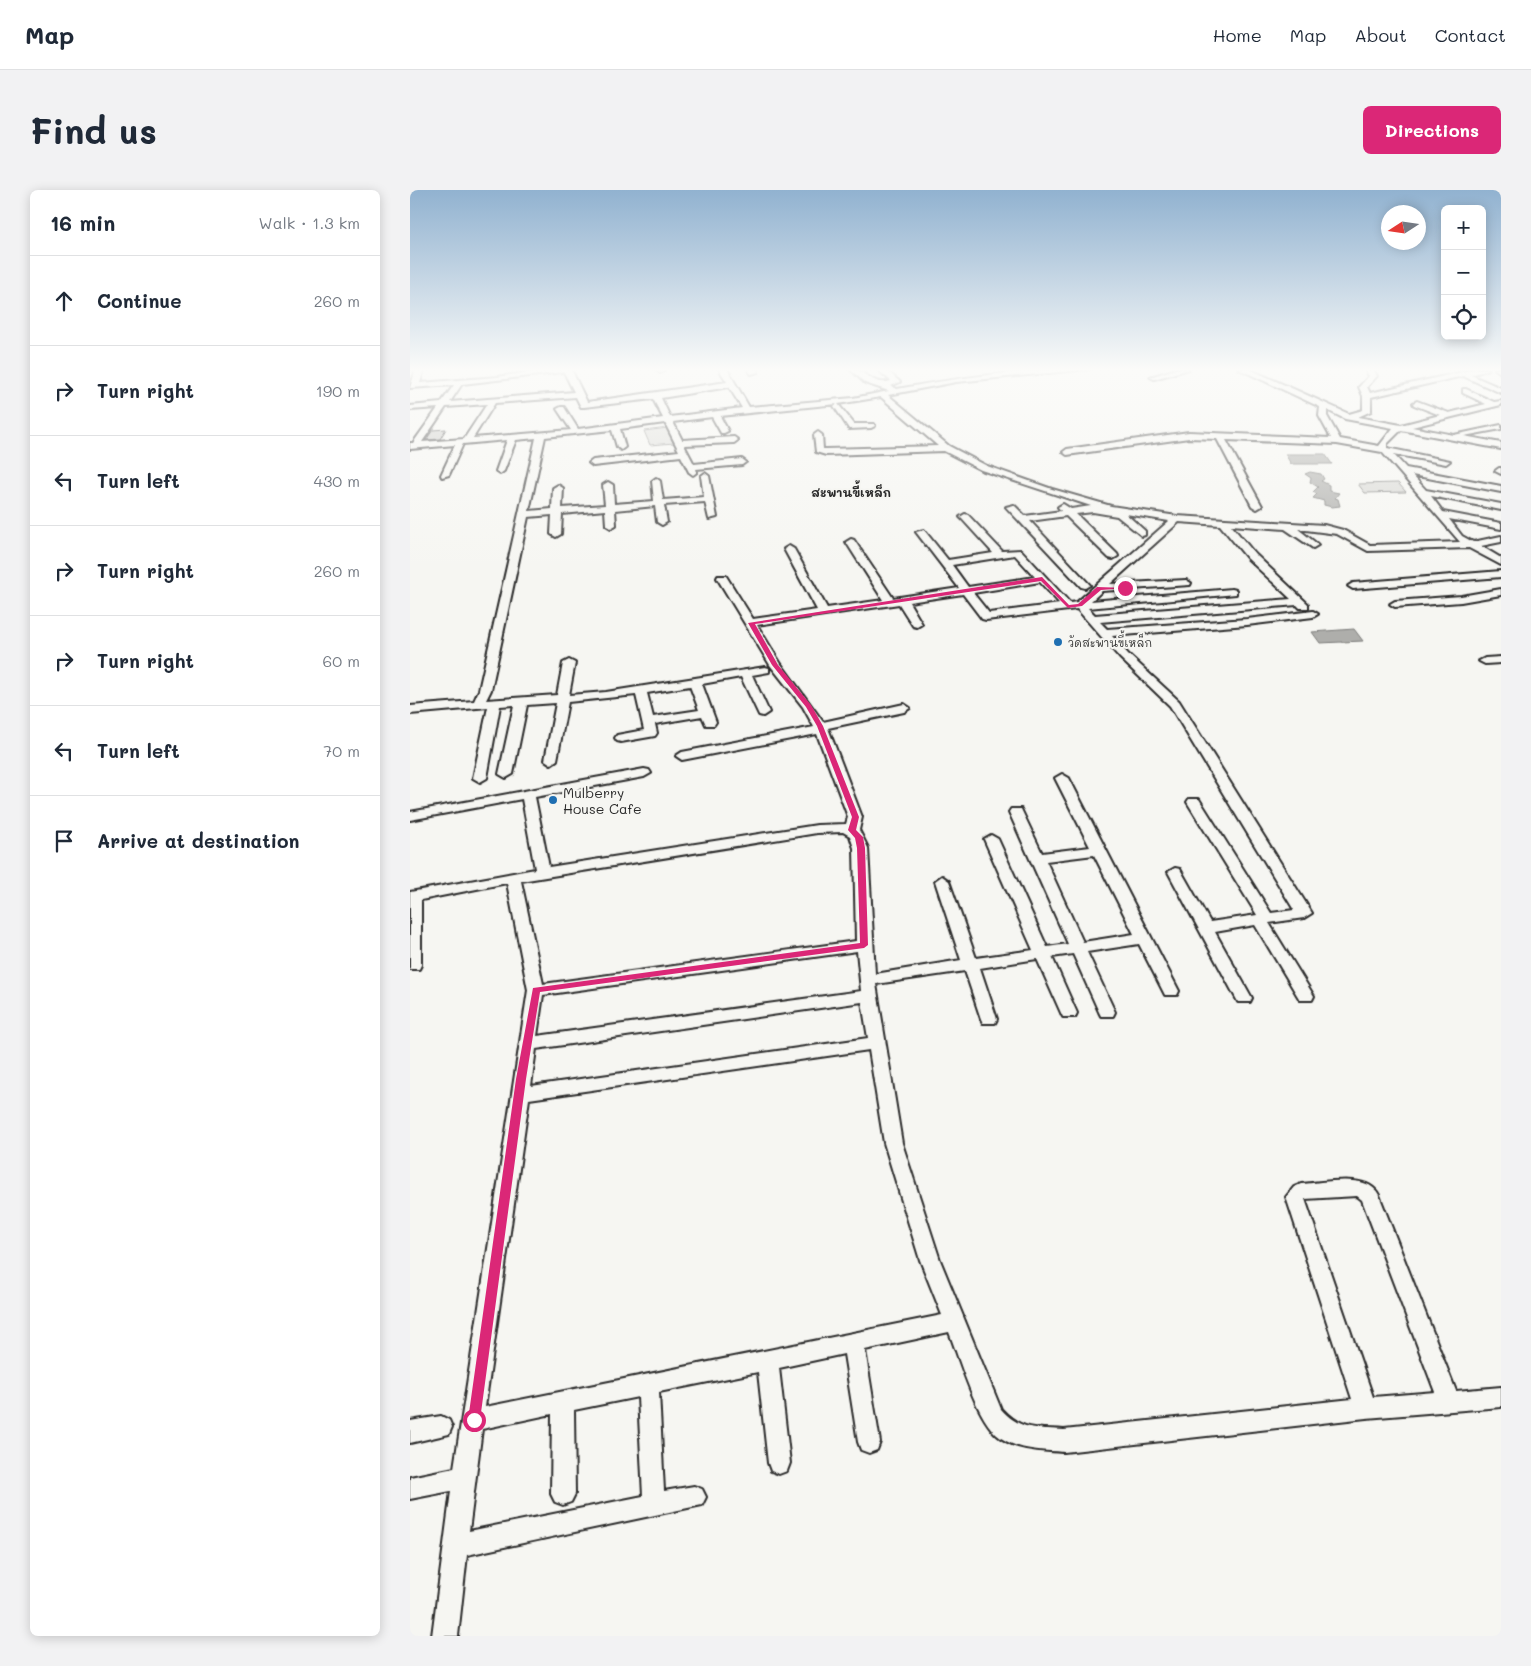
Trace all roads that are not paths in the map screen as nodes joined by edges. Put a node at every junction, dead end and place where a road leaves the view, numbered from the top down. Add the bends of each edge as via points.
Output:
1 (467, 436) edge
2 (534, 436) edge
3 (541, 436) edge
4 (617, 436) edge
5 (676, 436) edge
6 (818, 436) edge
7 (933, 436) edge
8 (1178, 436) edge
9 (1212, 436) edge
10 (1334, 436) edge
11 (1390, 436) edge
12 (1451, 436) edge
13 (1220, 437) junction
14 (512, 438) junction
15 (734, 440) dead end
16 (1336, 441) junction
17 (463, 442) junction
18 (679, 443) junction
19 (412, 446) edge
20 (1501, 446) edge
21 (621, 447) dead end
22 (946, 448) junction
23 (1382, 448) junction
24 (1067, 452) dead end
25 (732, 456) dead end
26 (1446, 461) dead end
27 (593, 462) dead end
28 (742, 462) dead end
29 (689, 463) junction
30 (1402, 470) junction
31 (500, 472) dead end
32 (445, 475) dead end
33 (705, 476) dead end
34 (656, 481) dead end
35 (608, 485) dead end
36 (558, 488) dead end
37 (1501, 489) edge
38 (1049, 491) junction
39 (1423, 492) junction
40 (709, 499) junction
41 (659, 503) junction
42 (1257, 506) dead end
43 (1011, 507) dead end
44 (1501, 507) edge
45 (610, 508) junction
46 (557, 512) junction
47 (1068, 513) junction
48 (525, 514) junction
49 (1440, 514) junction
50 (712, 517) dead end
51 (965, 517) dead end
52 (1023, 519) junction
53 (1178, 519) junction
54 (662, 522) dead end
55 (1224, 523) junction
56 (610, 525) dead end
57 (1288, 526) junction
58 (1501, 526) edge
59 (921, 532) dead end
60 (1142, 533) dead end
61 (556, 534) dead end
62 (1501, 540) edge
63 (851, 542) dead end
64 (1313, 545) dead end
65 (1473, 545) junction
66 (789, 549) dead end
67 (1000, 555) junction
68 (1113, 556) dead end
69 (1501, 562) edge
70 (947, 564) junction
71 (1501, 574) edge
72 (722, 578) dead end
73 (1042, 579) junction
74 (1186, 583) dead end
75 (1084, 585) dead end
76 (1353, 586) dead end
77 (1099, 588) junction
78 (967, 590) junction
79 (1232, 592) dead end
80 (1501, 592) edge
81 (902, 600) junction
82 (890, 602) junction
83 (1300, 602) junction
84 (1395, 604) dead end
85 (1074, 606) junction
86 (824, 612) junction
87 (1092, 619) junction
88 (751, 623) junction
89 (918, 624) dead end
90 (1103, 633) junction
91 (1501, 660) edge
92 (1485, 661) dead end
93 (569, 663) dead end
94 (765, 670) dead end
95 (745, 673) junction
96 (695, 682) junction
97 (641, 691) junction
98 (562, 699) junction
99 (521, 702) junction
100 (495, 703) junction
101 (478, 704) junction
102 (904, 708) dead end
103 (410, 710) edge
104 (763, 712) dead end
105 (648, 722) junction
106 (821, 728) junction
107 (621, 738) dead end
108 (682, 756) dead end
109 (551, 760) dead end
110 (644, 773) dead end
111 (506, 774) dead end
112 (480, 778) dead end
113 (1062, 778) dead end
114 (528, 794) junction
115 (1194, 802) dead end
116 (1016, 812) dead end
117 (410, 816) edge
118 (852, 830) junction
119 (991, 839) dead end
120 (1099, 850) junction
121 (1037, 858) junction
122 (543, 872) junction
123 (1176, 872) dead end
124 (513, 879) junction
125 (942, 881) dead end
126 (412, 896) edge
127 (1263, 919) junction
128 (1206, 928) junction
129 (1143, 938) junction
130 (864, 945) junction
131 (1078, 948) junction
132 (1042, 953) junction
133 (970, 964) junction
134 (413, 965) dead end
135 (868, 987) junction
136 (536, 990) junction
137 (1171, 992) dead end
138 (1306, 996) dead end
139 (1244, 998) dead end
140 (1107, 1012) dead end
141 (1069, 1013) dead end
142 (989, 1019) dead end
143 (877, 1043) junction
144 (527, 1044) junction
145 (519, 1094) junction
146 (955, 1322) junction
147 (853, 1343) junction
148 (767, 1360) junction
149 (648, 1385) junction
150 (1501, 1397) edge
151 (1449, 1401) junction
152 (563, 1402) junction
153 (1366, 1408) junction
154 (474, 1420) junction
155 (441, 1427) dead end
156 (410, 1432) edge
157 (869, 1442) dead end
158 (779, 1463) dead end
159 (464, 1477) junction
160 (410, 1488) edge
161 (653, 1491) dead end
162 (563, 1494) dead end
163 (694, 1497) dead end
164 (457, 1545) junction
165 (446, 1636) edge

1 - 17 street
2 - 14 street
3 - 48 street
4 - 21 street
5 - 18 street
6 - 22 street via 819,450 826,452
7 - 22 street
8 - 24 street
9 - 13 street
10 - 16 street
11 - 23 street
12 - 20 street
13 - 16 street
13 - 42 street
14 - 17 street
14 - 31 street
15 - 18 street
16 - 23 street
17 - 19 street
17 - 32 street
18 - 29 street
22 - 38 street via 984,468
23 - 26 street
23 - 30 street
25 - 29 street
27 - 29 street
28 - 29 street
30 - 37 street
30 - 39 street
33 - 40 street
34 - 41 street
35 - 45 street
36 - 46 street
38 - 47 street
38 - 53 street via 1110,509
39 - 44 street
39 - 49 street
40 - 41 street
40 - 50 street
41 - 45 street
41 - 54 street
43 - 52 street
45 - 46 street
45 - 56 street
46 - 48 street
46 - 61 street
47 - 52 street
47 - 60 street via 1093,509 1120,514
47 - 68 street
48 - 101 street
49 - 58 street
49 - 65 street via 1460,538
51 - 67 street
52 - 75 street
53 - 55 street
53 - 77 street
55 - 57 street
55 - 83 street via 1235,540
57 - 64 street
57 - 65 street via 1332,529 1368,548
59 - 70 street
62 - 65 street
63 - 82 street
65 - 69 street
66 - 86 street
67 - 70 street
67 - 73 street via 1017,552
70 - 78 street
71 - 76 street
72 - 88 street
73 - 78 street
73 - 85 street
74 - 77 street
77 - 85 street
78 - 81 street
78 - 85 street via 986,617
79 - 85 street
80 - 84 street
81 - 82 street
81 - 89 street
82 - 86 street
83 - 87 street
83 - 90 street via 1312,615
85 - 87 street
86 - 88 street
87 - 90 street
88 - 106 street
90 - 127 street via 1175,704 1304,914
91 - 92 street
93 - 98 street
94 - 95 street
95 - 96 street
95 - 104 street
96 - 97 street
96 - 105 street via 708,716
97 - 98 street
97 - 105 street
98 - 99 street
98 - 109 street
99 - 100 street
99 - 111 street
100 - 101 street
100 - 112 street
101 - 103 street
102 - 106 street
105 - 107 street via 652,733
106 - 108 street
106 - 118 street via 855,817
110 - 114 street
113 - 120 street
114 - 117 street
114 - 122 street
115 - 127 street
116 - 121 street
118 - 122 street via 817,828
118 - 130 street via 859,837 861,848
119 - 132 street
120 - 121 street
120 - 129 street
121 - 131 street
122 - 124 street
123 - 128 street
124 - 126 street
124 - 136 street
125 - 133 street
126 - 134 street
127 - 128 street
127 - 138 street
128 - 139 street
129 - 131 street
129 - 137 street
130 - 135 street
130 - 136 street
131 - 132 street
131 - 140 street
132 - 133 street
132 - 141 street
133 - 135 street
133 - 142 street
135 - 143 street
135 - 144 street
136 - 144 street
143 - 145 street
143 - 146 street via 893,1143 930,1260
144 - 145 street
145 - 154 street
146 - 147 street
146 - 153 street via 993,1416 1005,1430 1021,1437 1064,1441
147 - 148 street
147 - 157 street
148 - 149 street
148 - 158 street
149 - 152 street
149 - 161 street
150 - 151 street
151 - 153 street
151 - 153 street via 1370,1196 1360,1188 1301,1192 1295,1197
152 - 154 street
152 - 162 street
154 - 159 street
155 - 156 street
159 - 160 street
159 - 164 street
163 - 164 street
164 - 165 street

